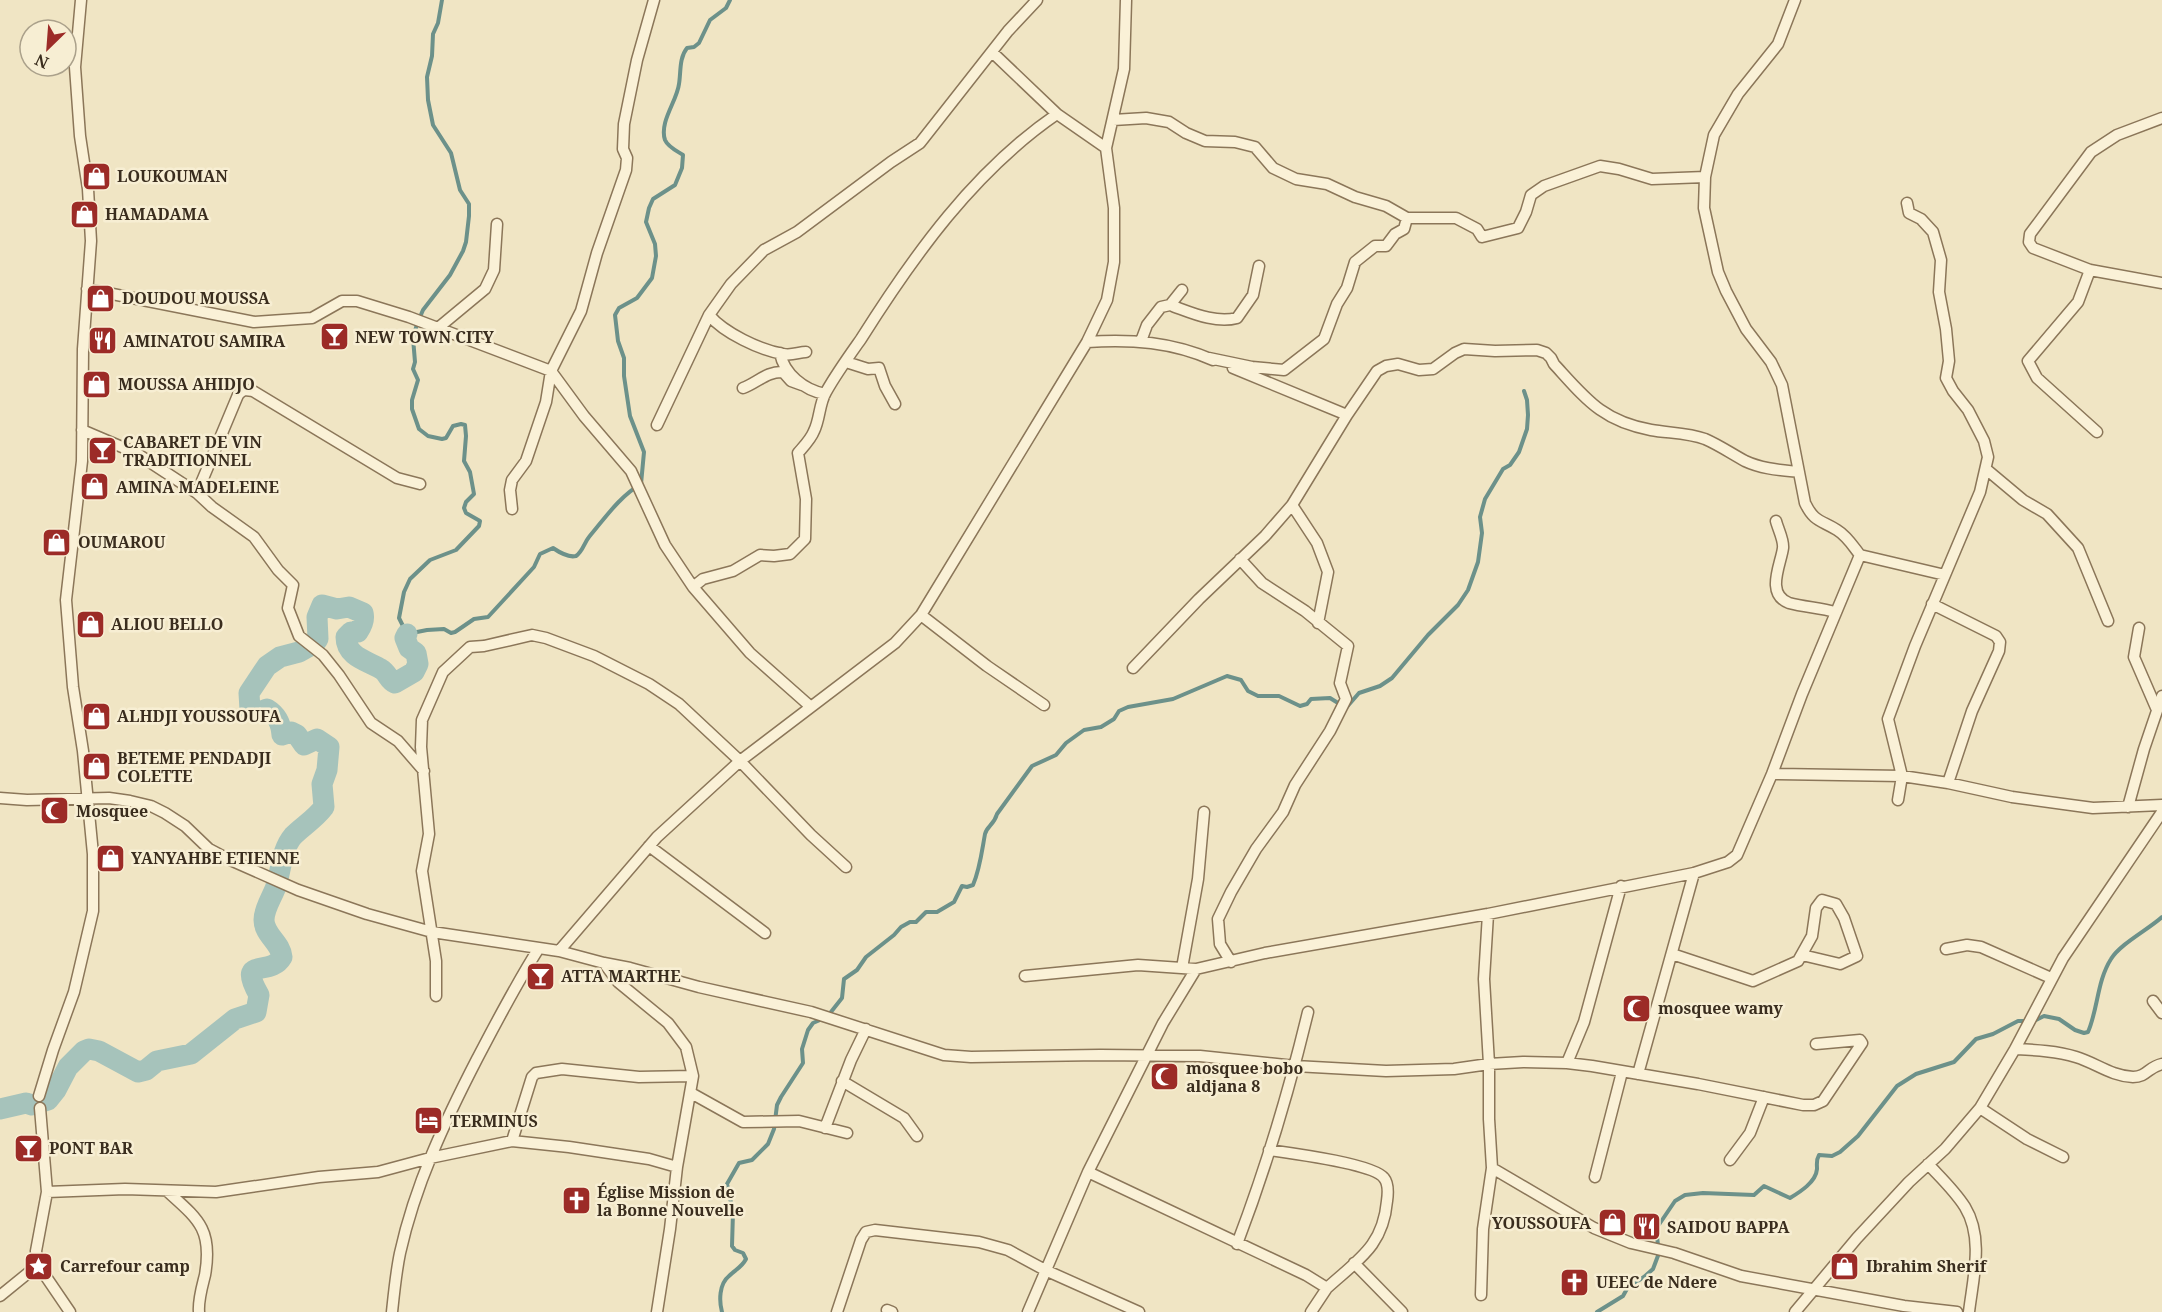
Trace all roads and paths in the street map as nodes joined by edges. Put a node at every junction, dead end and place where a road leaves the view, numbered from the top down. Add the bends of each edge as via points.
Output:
1 (81, 0) edge
2 (654, 0) edge
3 (1037, 0) edge
4 (1126, 0) edge
5 (1795, 0) edge
6 (992, 52) junction
7 (1057, 114) junction
8 (2162, 118) edge
9 (1113, 120) junction
10 (1106, 148) junction
11 (1705, 177) junction
12 (1907, 203) dead end
13 (1407, 218) junction
14 (497, 224) dead end
15 (1259, 266) dead end
16 (2090, 270) junction
17 (2162, 283) edge
18 (87, 289) junction
19 (1182, 290) dead end
20 (1170, 305) junction
21 (709, 315) junction
22 (435, 327) junction
23 (1141, 341) junction
24 (1087, 342) junction
25 (806, 352) dead end
26 (780, 353) junction
27 (1209, 358) junction
28 (846, 362) junction
29 (551, 371) junction
30 (802, 385) junction
31 (743, 388) dead end
32 (825, 394) junction
33 (895, 404) dead end
34 (1347, 415) junction
35 (657, 425) dead end
36 (82, 430) junction
37 (2097, 432) dead end
38 (1986, 469) junction
39 (1799, 472) junction
40 (420, 484) dead end
41 (197, 493) junction
42 (1292, 505) junction
43 (512, 508) dead end
44 (1776, 521) dead end
45 (1860, 555) junction
46 (1240, 559) junction
47 (1946, 575) junction
48 (693, 587) junction
49 (1932, 604) junction
50 (1835, 612) junction
51 (921, 615) junction
52 (2108, 621) dead end
53 (1318, 623) junction
54 (2139, 628) dead end
55 (1133, 668) dead end
56 (2162, 696) edge
57 (1044, 705) dead end
58 (811, 707) junction
59 (2157, 710) junction
60 (740, 761) junction
61 (424, 772) junction
62 (1772, 774) junction
63 (1902, 776) junction
64 (1948, 783) junction
65 (0, 798) edge
66 (87, 800) junction
67 (1898, 800) dead end
68 (2162, 806) edge
69 (2128, 807) junction
70 (1204, 812) dead end
71 (2162, 812) edge
72 (649, 846) junction
73 (846, 867) dead end
74 (1694, 873) junction
75 (1621, 886) junction
76 (1488, 915) junction
77 (432, 932) junction
78 (765, 933) dead end
79 (539, 948) junction
80 (1946, 949) dead end
81 (558, 951) junction
82 (1672, 954) junction
83 (1802, 955) junction
84 (1231, 962) junction
85 (604, 963) junction
86 (1182, 968) junction
87 (1196, 969) junction
88 (1025, 976) dead end
89 (2051, 978) junction
90 (436, 996) dead end
91 (2153, 1001) dead end
92 (1308, 1012) dead end
93 (2162, 1012) edge
94 (866, 1029) junction
95 (1816, 1044) dead end
96 (2015, 1049) junction
97 (1147, 1055) junction
98 (1490, 1064) junction
99 (1567, 1064) junction
100 (2162, 1064) edge
101 (1295, 1066) junction
102 (1622, 1072) junction
103 (1638, 1074) junction
104 (693, 1076) junction
105 (842, 1081) junction
106 (691, 1093) junction
107 (39, 1096) dead end
108 (1764, 1097) junction
109 (40, 1108) dead end
110 (1980, 1108) junction
111 (825, 1128) junction
112 (847, 1133) dead end
113 (917, 1136) dead end
114 (512, 1141) junction
115 (1269, 1150) junction
116 (2063, 1157) dead end
117 (430, 1158) junction
118 (1730, 1160) dead end
119 (1928, 1164) junction
120 (677, 1167) junction
121 (1492, 1168) junction
122 (1088, 1172) junction
123 (1595, 1177) dead end
124 (167, 1191) junction
125 (47, 1192) junction
126 (1237, 1244) junction
127 (1354, 1263) junction
128 (38, 1265) junction
129 (1045, 1270) junction
130 (1327, 1288) junction
131 (1812, 1290) junction
132 (1481, 1295) dead end
133 (0, 1296) edge
134 (70, 1312) edge
135 (199, 1312) edge
136 (392, 1312) edge
137 (657, 1312) edge
138 (837, 1312) edge
139 (1028, 1312) edge
140 (1139, 1312) edge
141 (1311, 1312) edge
142 (1402, 1312) edge
143 (1795, 1312) edge
144 (1957, 1312) edge
145 (1969, 1312) edge

1 - 18 street via 75,67 91,241
2 - 29 street via 624,124 626,170 581,311
3 - 6 street
4 - 9 street via 1124,69
5 - 11 street via 1778,44 1738,94 1714,135
6 - 7 street
6 - 21 street via 920,143 796,232 764,250 731,284
7 - 10 street
7 - 28 street via 1006,155 944,220
8 - 16 street via 2117,135 2091,152 2030,234 2033,248
9 - 10 street
9 - 13 street via 1146,118 1169,122 1205,141 1255,147 1273,168 1296,179 1327,184
10 - 24 street via 1114,208 1114,262 1107,300
11 - 13 street via 1652,178 1600,166 1544,186 1531,195 1518,228 1482,237 1477,229 1456,218
11 - 39 street via 1704,208 1718,272 1746,329 1771,362 1782,385
12 - 38 street via 1909,213 1934,232 1941,260 1939,292 1946,329 1946,378 1984,441
13 - 27 street via 1404,229 1386,246 1375,246 1355,262 1324,339 1284,370
14 - 22 street via 494,270 485,289
15 - 20 street via 1253,295 1237,318 1227,321
16 - 17 street
16 - 37 street via 2078,302 2028,361 2037,378
18 - 22 street via 254,322 312,318 342,301 357,301
18 - 36 street
19 - 20 street
20 - 23 street via 1161,307
21 - 26 street via 716,324 750,343
21 - 35 street
22 - 29 street
23 - 24 street
23 - 27 street via 1185,348
24 - 51 street
25 - 26 street
26 - 30 street via 789,373
27 - 34 street
28 - 32 street
28 - 33 street via 867,369 879,368
29 - 43 street via 546,402 526,460 512,480
29 - 48 street via 631,471 665,545
30 - 31 street via 777,372
30 - 32 street
32 - 48 street via 814,432 798,453 806,499 805,539 790,554 760,555
34 - 39 street via 1377,371 1386,366 1433,369 1464,349 1537,350 1551,358 1591,404 1626,424 1703,438 1747,462
34 - 42 street
36 - 41 street via 136,453
36 - 66 street via 66,600
38 - 47 street
38 - 52 street via 2047,514 2078,548
39 - 45 street via 1811,515 1839,531
40 - 41 street via 398,478 246,390 238,395
41 - 61 street via 254,537 293,585 288,608 299,636 323,655 371,723 398,741
42 - 46 street
42 - 53 street via 1317,543 1328,572
44 - 50 street via 1784,546 1777,570 1779,593 1786,602
45 - 47 street
45 - 50 street
46 - 53 street via 1262,583
46 - 55 street
47 - 49 street
48 - 58 street via 750,653
49 - 63 street via 1888,718
49 - 64 street via 1996,636 2000,642
50 - 62 street
51 - 57 street
51 - 58 street via 896,643
53 - 84 street via 1348,646 1340,683 1346,699 1218,920 1220,944
54 - 59 street via 2134,657
56 - 59 street
58 - 60 street
59 - 69 street
60 - 61 street via 679,704 649,684 594,656 532,635 470,647 444,672 422,720
60 - 72 street
60 - 73 street
61 - 77 street via 429,834 422,872
62 - 63 street
62 - 74 street via 1737,855
63 - 64 street
63 - 67 street
64 - 69 street via 2093,808
65 - 66 street
66 - 77 street via 109,798 151,806 185,826 210,849 298,890
66 - 107 street via 93,854 93,911 74,992
68 - 69 street
70 - 86 street via 1198,879
71 - 89 street
72 - 78 street
72 - 81 street
74 - 75 street
74 - 82 street
75 - 76 street
75 - 99 street via 1584,1022
76 - 84 street
76 - 98 street via 1484,979
77 - 79 street
77 - 90 street
79 - 81 street
79 - 117 street via 450,1111
80 - 89 street via 1981,947
81 - 85 street
82 - 83 street via 1753,981 1798,962
82 - 103 street
83 - 83 street via 1840,964 1857,956 1836,904 1822,900 1818,904 1812,936
84 - 87 street
85 - 94 street via 811,1012
85 - 104 street via 618,982 668,1023 686,1047
86 - 87 street
86 - 88 street via 1138,965
87 - 97 street
89 - 96 street
91 - 93 street
92 - 101 street
94 - 97 street via 944,1055
94 - 105 street
95 - 108 street via 1860,1040 1862,1043 1823,1101 1803,1105
96 - 100 street via 2078,1057 2111,1073 2135,1077
96 - 110 street
97 - 101 street
97 - 122 street
98 - 99 street
98 - 101 street via 1386,1071
98 - 121 street
99 - 102 street
101 - 115 street
102 - 103 street
102 - 123 street
103 - 108 street
104 - 106 street
104 - 114 street via 639,1077 562,1069 536,1073
105 - 111 street
105 - 113 street via 904,1118
106 - 111 street via 743,1122 799,1121
106 - 120 street
108 - 118 street via 1750,1133
109 - 125 street
110 - 116 street via 2026,1139
110 - 119 street
111 - 112 street
114 - 117 street
114 - 120 street via 649,1159
115 - 126 street
115 - 127 street via 1375,1171 1385,1179 1386,1220 1376,1242
117 - 124 street via 378,1172 261,1187 216,1192
117 - 136 street via 399,1255
119 - 131 street
119 - 145 street via 1953,1191 1972,1222 1976,1260
120 - 137 street
121 - 131 street via 1594,1228 1631,1243 1741,1276
121 - 132 street via 1483,1229
122 - 126 street
122 - 129 street
124 - 125 street
124 - 135 street via 193,1214 206,1236 207,1260
125 - 128 street via 36,1251
126 - 130 street
127 - 130 street
127 - 142 street
128 - 133 street
128 - 134 street
129 - 138 street via 1008,1250 979,1242 875,1230 866,1232 861,1240
129 - 139 street
129 - 140 street
130 - 141 street
131 - 143 street
131 - 144 street

